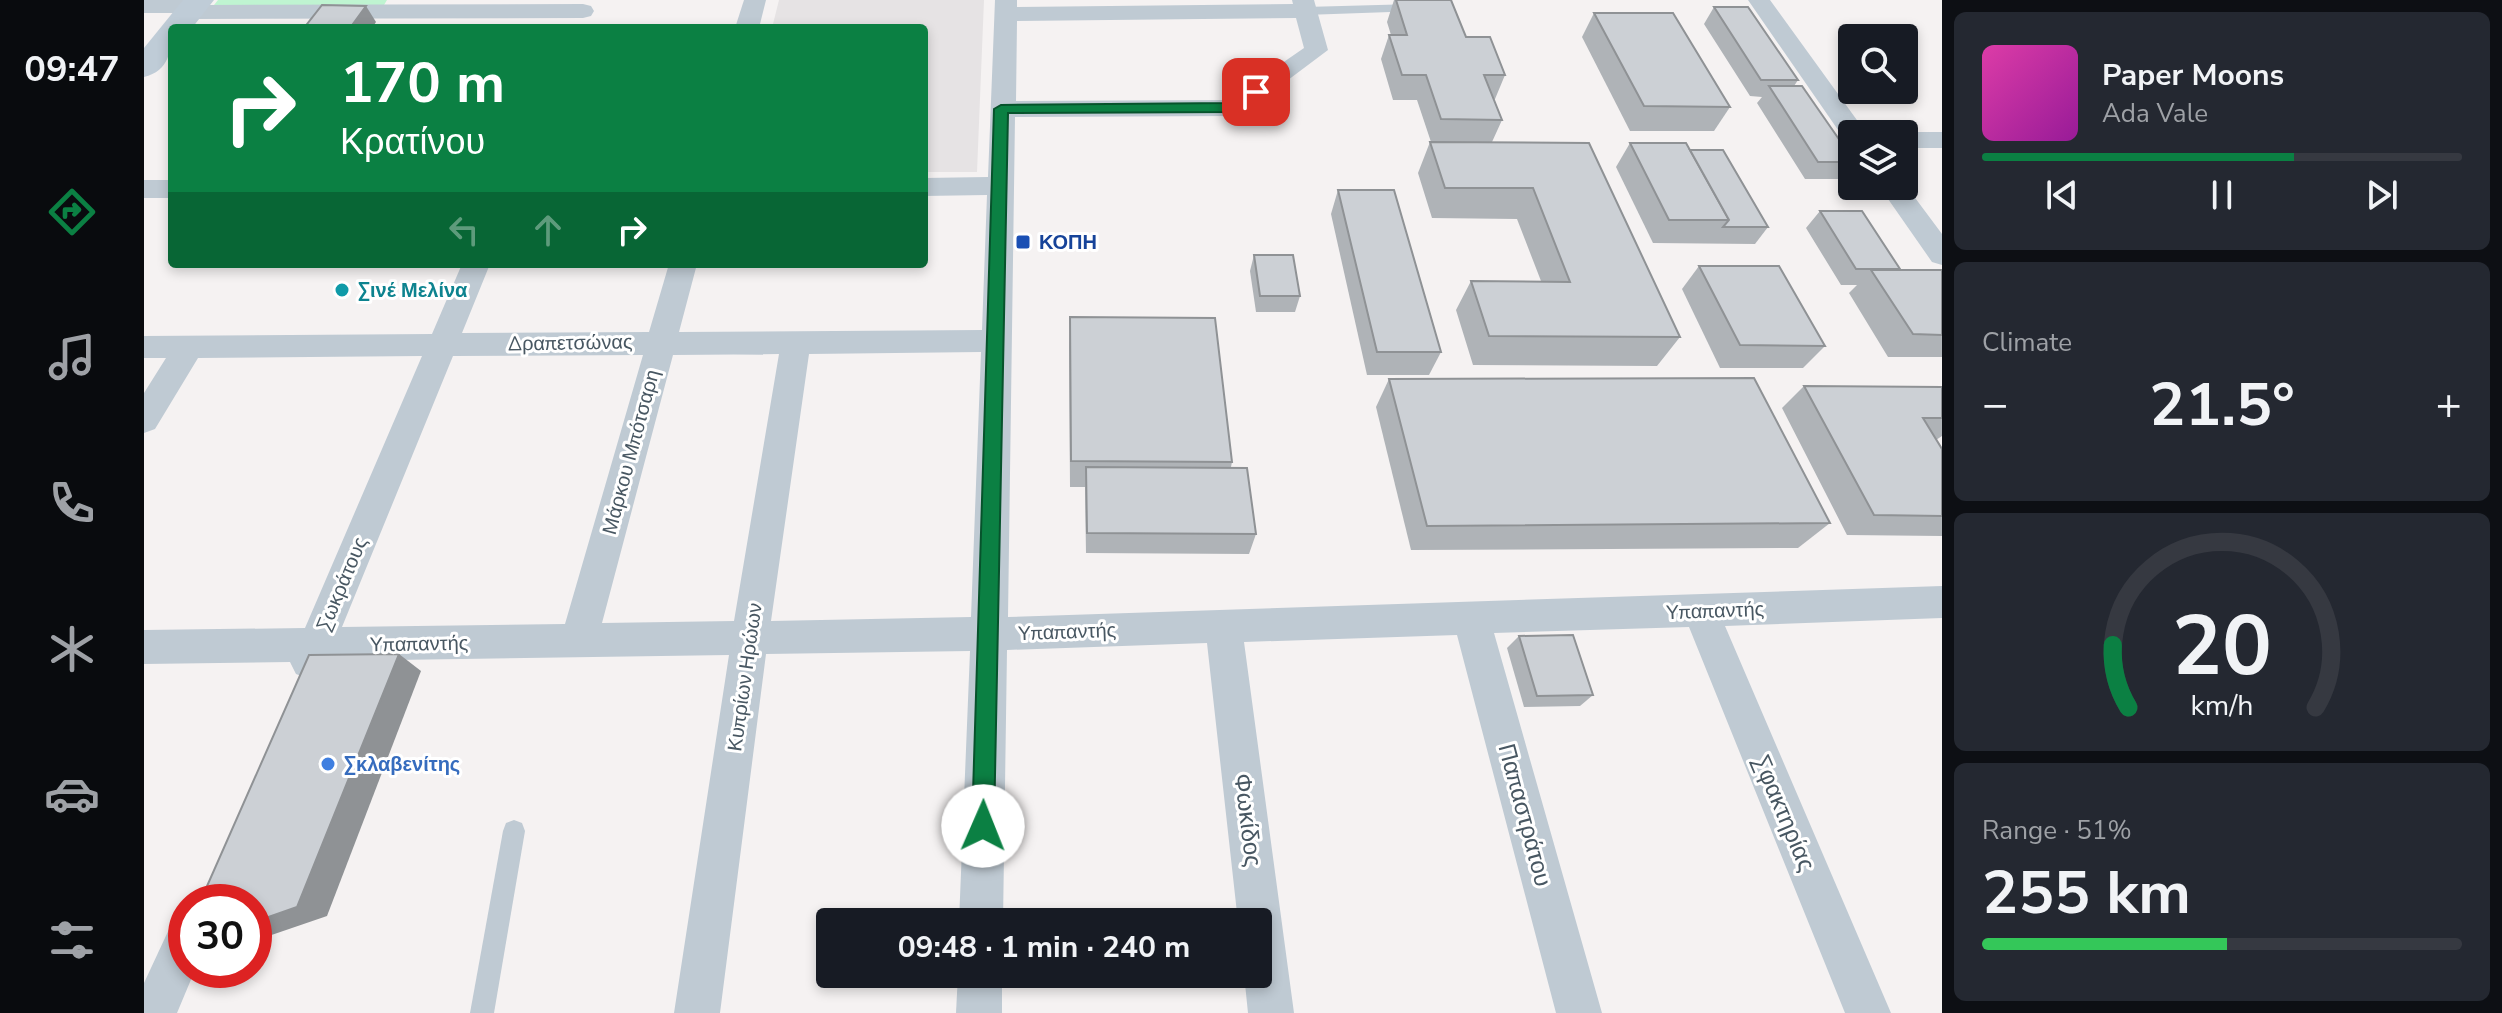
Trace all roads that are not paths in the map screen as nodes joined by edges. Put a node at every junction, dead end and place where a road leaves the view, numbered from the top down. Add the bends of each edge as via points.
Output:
1 (755, 0) edge
2 (1759, 0) edge
3 (1304, 5) edge
4 (144, 6) edge
5 (1005, 7) edge
6 (1422, 8) edge
7 (583, 13) edge
8 (395, 14) edge
9 (186, 16) edge
10 (748, 24) edge
11 (168, 38) edge
12 (144, 68) edge
13 (1001, 109) junction
14 (1844, 120) edge
15 (1918, 140) edge
16 (1942, 140) edge
17 (999, 186) junction
18 (928, 187) edge
19 (144, 189) edge
20 (168, 189) edge
21 (1902, 200) edge
22 (1942, 255) edge
23 (474, 268) edge
24 (682, 268) edge
25 (996, 341) junction
26 (661, 342) junction
27 (796, 342) junction
28 (442, 345) junction
29 (144, 347) edge
30 (189, 347) junction
31 (144, 420) edge
32 (1942, 602) edge
33 (1701, 612) junction
34 (1471, 618) junction
35 (1224, 627) junction
36 (988, 634) junction
37 (750, 637) junction
38 (579, 641) junction
39 (316, 645) junction
40 (144, 647) edge
41 (297, 688) edge
42 (514, 831) dead end
43 (981, 908) edge
44 (168, 981) edge
45 (980, 988) edge
46 (154, 1013) edge
47 (482, 1013) edge
48 (697, 1013) edge
49 (979, 1013) edge
50 (1271, 1013) edge
51 (1579, 1013) edge
52 (1868, 1013) edge

1 - 10 street
2 - 14 street
3 - 5 street
3 - 6 lane
3 - 13 street via 1316,50 1235,108
4 - 9 street
5 - 13 street
7 - 8 street
8 - 9 street
11 - 12 street
13 - 17 street
15 - 16 street
17 - 18 street
17 - 25 street
19 - 20 street
21 - 22 street
23 - 28 street, Σωκράτους
24 - 26 street, Μάρκου Μπότσαρη
25 - 27 street, Δραπετσώνας
25 - 36 street
26 - 27 street, Δραπετσώνας
26 - 28 street, Δραπετσώνας
26 - 38 street, Μάρκου Μπότσαρη
27 - 37 street, Κυπρίων Ηρώων
28 - 30 street, Δραπετσώνας
28 - 39 street, Σωκράτους
29 - 30 street, Δραπετσώνας
30 - 31 street
32 - 33 street, Υπαπαντής
33 - 34 street, Υπαπαντής
33 - 52 street, Σφακτηρίας
34 - 35 street, Υπαπαντής
34 - 51 street, Παπαστράτου
35 - 36 street, Υπαπαντής
35 - 50 street, Φωκίδος
36 - 37 street, Υπαπαντής
36 - 43 street
37 - 38 street, Υπαπαντής
37 - 48 street, Κυπρίων Ηρώων
38 - 39 street, Υπαπαντής
39 - 40 street, Υπαπαντής
39 - 41 street, Σωκράτους
42 - 47 lane
44 - 46 street
45 - 49 street

